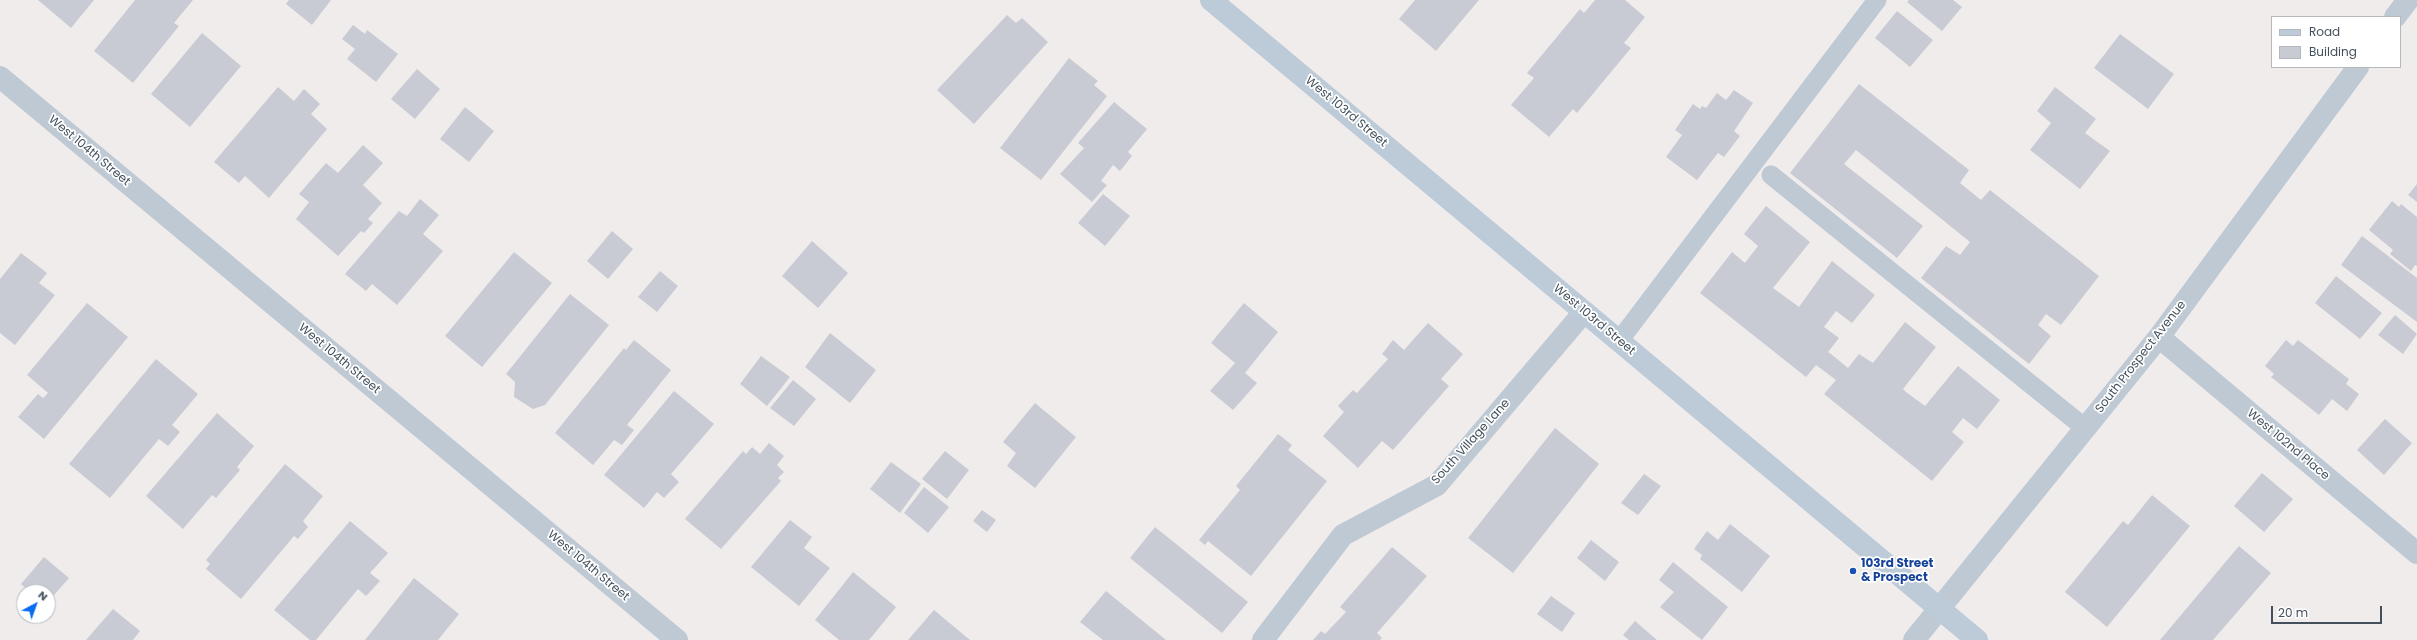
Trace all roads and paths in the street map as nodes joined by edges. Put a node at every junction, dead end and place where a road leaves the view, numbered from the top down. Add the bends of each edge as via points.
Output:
1 (1211, 0) edge
2 (1877, 0) edge
3 (2408, 0) edge
4 (2396, 16) edge
5 (2357, 68) edge
6 (0, 77) edge
7 (1771, 175) dead end
8 (1584, 312) junction
9 (2158, 337) junction
10 (1620, 341) junction
11 (2085, 428) junction
12 (2417, 553) edge
13 (1940, 608) junction
14 (677, 640) edge
15 (1263, 640) edge
16 (1914, 640) edge
17 (1978, 640) edge

1 - 8 main road, West 103rd Street
2 - 10 lane
3 - 4 street
5 - 9 street, South Prospect Avenue
6 - 14 street, West 104th Street
7 - 11 lane
8 - 10 main road, West 103rd Street
8 - 15 street, South Village Lane via 1437,484 1343,535
9 - 11 street, South Prospect Avenue
9 - 12 street, West 102nd Place
10 - 13 main road, West 103rd Street
11 - 13 street, South Prospect Avenue
13 - 16 street, South Prospect Avenue
13 - 17 main road, West 103rd Street

